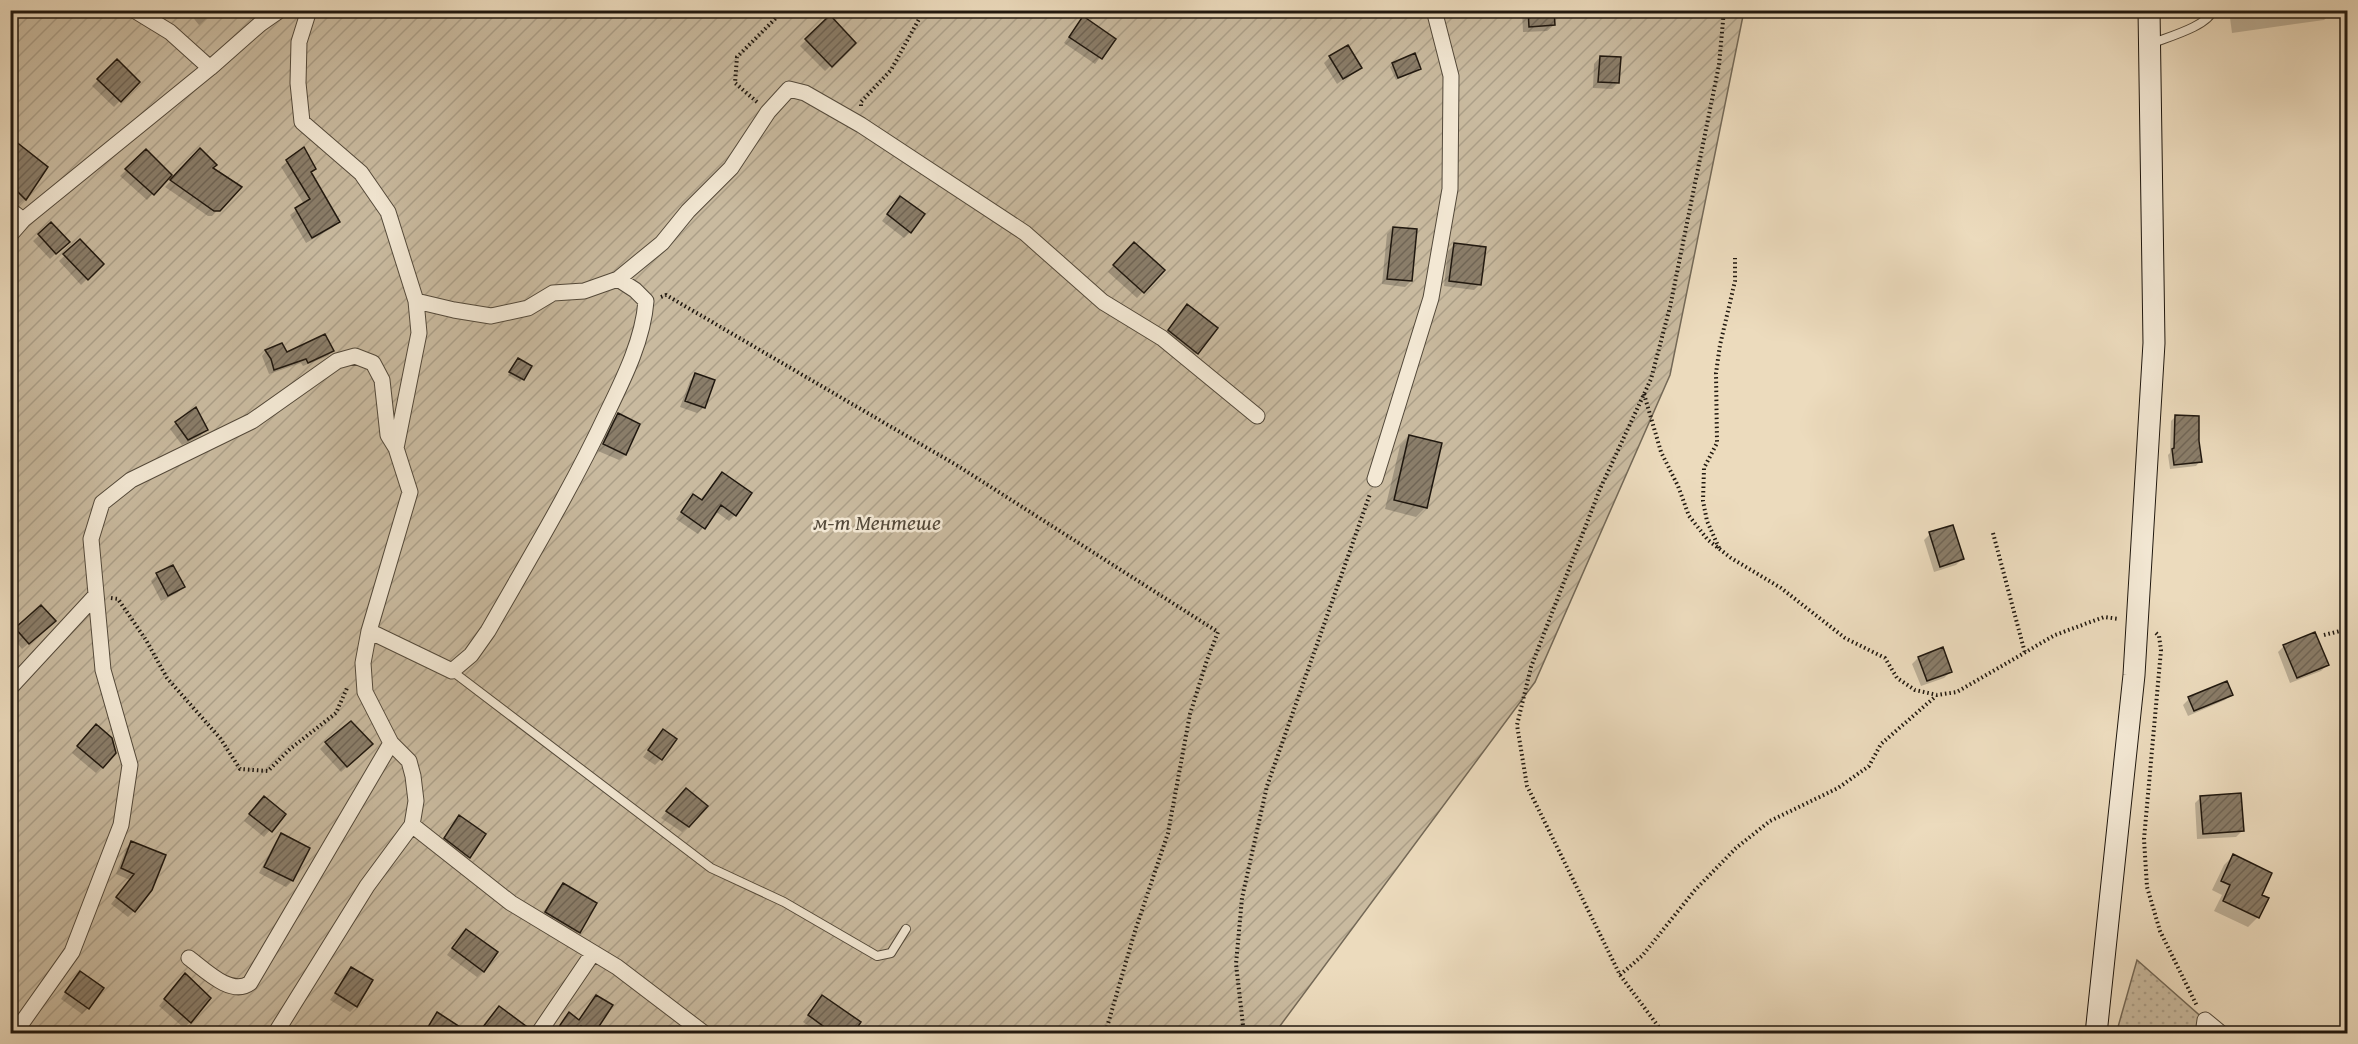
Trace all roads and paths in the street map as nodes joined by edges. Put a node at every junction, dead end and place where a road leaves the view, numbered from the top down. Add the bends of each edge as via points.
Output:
1 (134, 10) edge
2 (152, 10) edge
3 (280, 10) edge
4 (309, 10) edge
5 (787, 10) edge
6 (924, 10) edge
7 (1434, 10) edge
8 (1724, 10) edge
9 (2149, 10) edge
10 (2213, 10) edge
11 (170, 32) junction
12 (2150, 44) junction
13 (210, 68) junction
14 (768, 112) junction
15 (861, 125) junction
16 (16, 215) edge
17 (10, 235) edge
18 (1735, 258) dead end
19 (618, 279) junction
20 (416, 301) junction
21 (646, 301) junction
22 (1644, 394) junction
23 (1257, 416) dead end
24 (396, 448) junction
25 (1375, 479) joint
26 (1993, 533) dead end
27 (1720, 549) junction
28 (96, 595) junction
29 (2137, 622) junction
30 (2348, 629) edge
31 (369, 632) junction
32 (2324, 635) dead end
33 (2025, 653) junction
34 (453, 671) junction
35 (351, 680) dead end
36 (10, 688) edge
37 (1937, 695) junction
38 (392, 743) junction
39 (412, 825) junction
40 (906, 929) dead end
41 (593, 953) junction
42 (189, 958) dead end
43 (1620, 975) junction
44 (2204, 1027) edge
45 (14, 1034) edge
46 (275, 1034) edge
47 (538, 1034) edge
48 (705, 1034) edge
49 (1105, 1034) edge
50 (1244, 1034) edge
51 (1664, 1034) edge
52 (2097, 1034) edge
53 (2222, 1034) edge

1 - 11 street
2 - 11 street
3 - 13 street
4 - 20 street via 299,42 302,122 361,173 388,212
5 - 14 path via 737,57 735,83
6 - 15 path via 891,70 861,102
7 - 25 street via 1451,76 1450,189 1431,298
8 - 22 path via 1719,65 1670,307
9 - 12 main road
10 - 12 lane via 2200,24
11 - 13 street
12 - 29 main road via 2154,343
13 - 16 street
14 - 15 street via 789,89 805,93
14 - 19 street via 731,168 662,243
15 - 23 street via 1025,233 1103,302 1162,338
16 - 17 street
18 - 27 path via 1736,280 1716,373 1717,443 1704,468 1703,501
19 - 20 street via 585,291 553,293 528,308 491,316
19 - 21 street
20 - 24 street via 419,333
21 - 34 street via 644,322 624,378 586,458 488,631 471,655
21 - 49 path via 666,295 958,466 1218,632 1191,714 1168,832
22 - 27 path via 1661,452 1689,516
22 - 43 path via 1600,489 1531,667 1517,725 1527,786
24 - 28 street via 388,435 382,380 373,363 355,356 337,361 252,421 131,480 102,503 91,539
24 - 31 street via 410,492
25 - 50 path via 1267,786 1242,898 1236,964
26 - 33 path
27 - 37 path via 1780,588 1845,638 1885,658 1897,678 1915,690
28 - 35 path via 118,599 167,678 220,738 240,769 268,771 336,713
28 - 36 street
28 - 45 street via 103,670 130,765 121,825 72,952
29 - 33 path via 2104,617 2055,635
29 - 44 path via 2158,636 2160,650 2144,838 2147,887 2160,932
29 - 52 main road
30 - 32 path
31 - 34 street
31 - 38 street via 363,663 365,692
33 - 37 path via 1957,692
34 - 40 lane via 711,868 784,902 877,956 891,953
37 - 43 path via 1881,744 1869,766 1838,788 1770,821 1736,848
38 - 39 street via 409,761 413,776 416,801
38 - 42 street via 250,983 232,987
39 - 41 street via 511,903
39 - 46 street via 366,886
41 - 47 street
41 - 48 street
43 - 51 path
44 - 53 street

